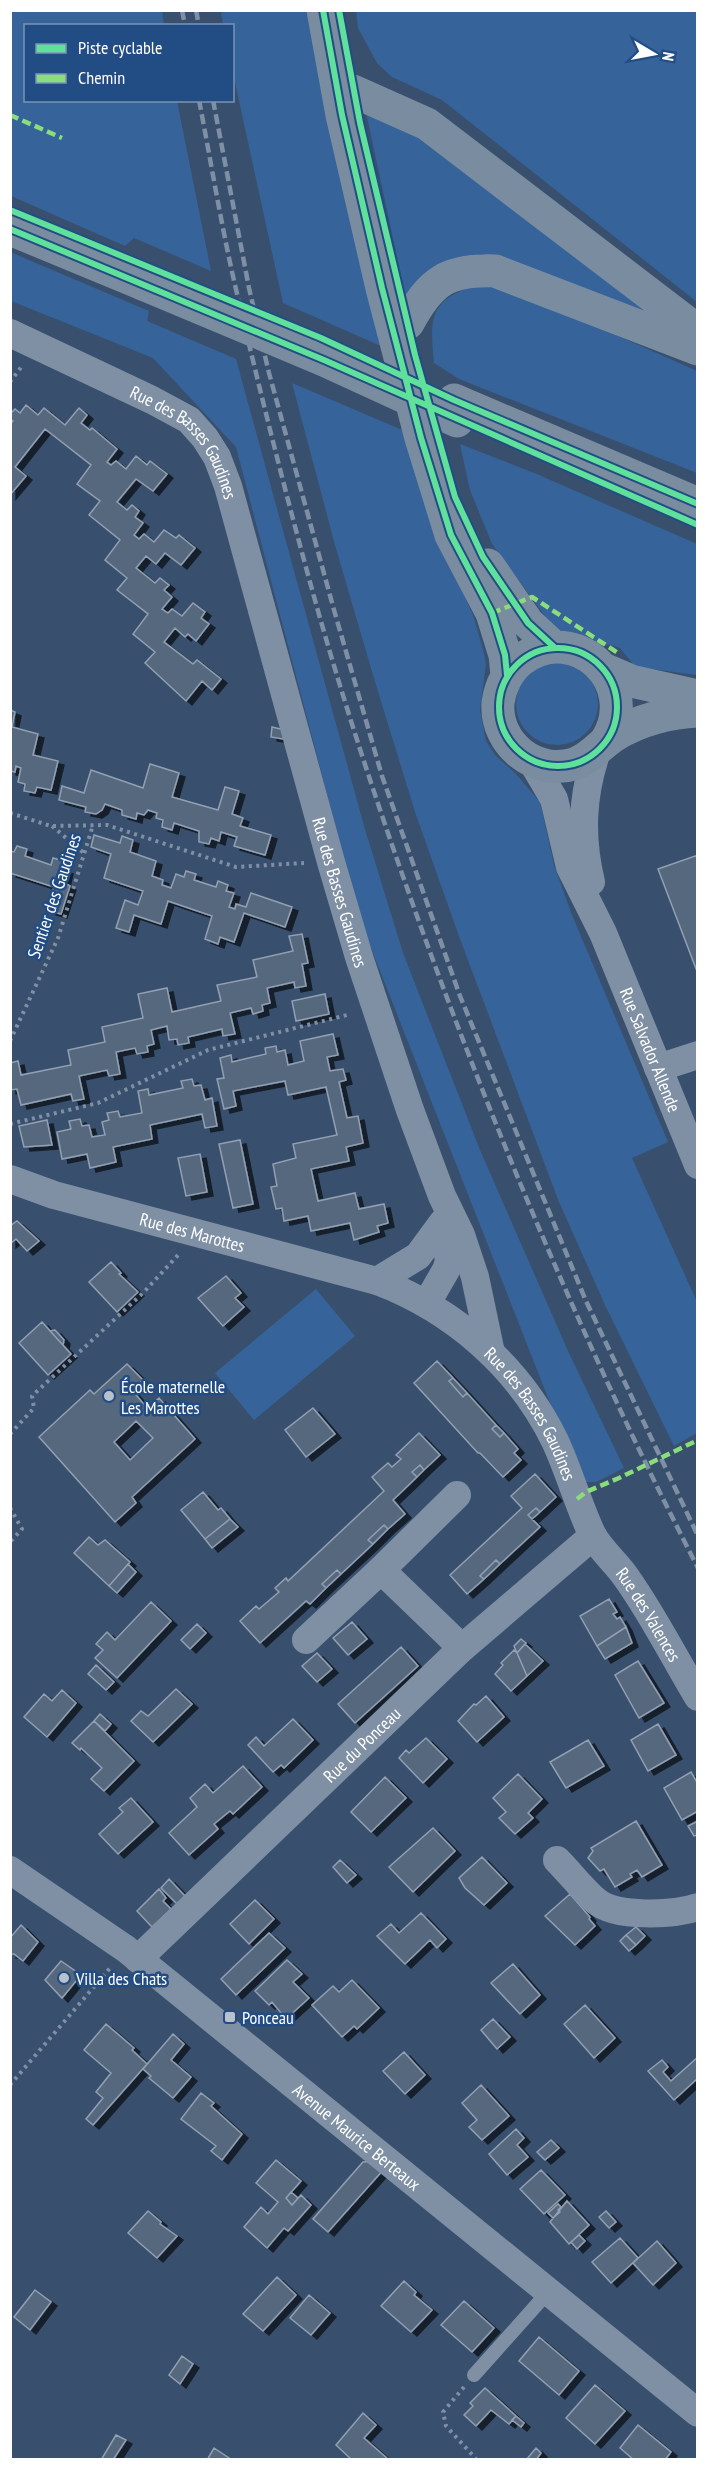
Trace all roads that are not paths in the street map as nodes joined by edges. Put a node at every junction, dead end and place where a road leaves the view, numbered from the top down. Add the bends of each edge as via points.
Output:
1 (323, 10) edge
2 (339, 10) edge
3 (353, 91) junction
4 (10, 210) edge
5 (10, 229) edge
6 (142, 274) junction
7 (408, 322) junction
8 (698, 332) edge
9 (10, 333) edge
10 (698, 349) edge
11 (456, 410) junction
12 (698, 504) edge
13 (698, 525) edge
14 (554, 647) junction
15 (603, 669) junction
16 (507, 675) junction
17 (698, 696) edge
18 (698, 711) edge
19 (602, 746) junction
20 (531, 760) junction
21 (603, 933) junction
22 (698, 1055) edge
23 (658, 1068) junction
24 (698, 1165) edge
25 (10, 1179) edge
26 (442, 1209) junction
27 (475, 1277) junction
28 (377, 1281) junction
29 (437, 1309) junction
30 (491, 1353) junction
31 (457, 1495) dead end
32 (593, 1536) junction
33 (381, 1570) junction
34 (306, 1640) dead end
35 (462, 1648) junction
36 (698, 1697) edge
37 (557, 1860) dead end
38 (10, 1870) edge
39 (698, 1907) edge
40 (132, 1954) junction
41 (549, 2291) junction
42 (474, 2375) road end
43 (698, 2413) edge

1 - 16 main road via 342,115 421,438 451,536 498,628
2 - 3 main road
3 - 7 main road
3 - 8 main road via 426,124
4 - 6 main road
5 - 6 main road
6 - 11 main road, bridge via 324,360
7 - 10 main road via 422,297 440,281 470,271 495,271
7 - 14 main road via 446,468 467,526 520,613
9 - 26 street, Rue des Basses Gaudines via 189,420 211,447 228,486 375,1008
11 - 12 main road
11 - 13 main road
14 - 15 main road via 580,652
14 - 16 main road via 527,656
15 - 17 main road via 631,681
15 - 19 main road via 617,701 615,722
16 - 20 main road via 499,698 501,725 512,746
18 - 19 main road via 646,721 616,734
19 - 20 main road via 566,766
19 - 21 street, Rue Salvador Allende via 582,819 587,868
20 - 21 street, Rue Salvador Allende via 554,799 570,867
21 - 23 street, Rue Salvador Allende
22 - 23 street
23 - 24 street, Rue Salvador Allende
25 - 28 street, Rue des Marottes via 54,1195
26 - 27 street, Rue des Basses Gaudines via 461,1235
26 - 28 street via 418,1256
26 - 29 street via 449,1261
27 - 29 street via 463,1298
27 - 30 street, Rue des Basses Gaudines
28 - 29 street, Rue des Marottes
29 - 30 street, Rue des Marottes
30 - 32 street, Rue des Basses Gaudines via 516,1379 550,1434
31 - 33 street
32 - 35 street, Rue du Ponceau
32 - 36 street, Rue des Valences via 628,1580
33 - 34 street
33 - 35 street
35 - 40 street, Rue du Ponceau
37 - 39 street via 598,1903 654,1914 681,1913
38 - 40 street, Avenue Maurice Berteaux
40 - 41 street, Avenue Maurice Berteaux
41 - 42 lane
41 - 43 street, Avenue Maurice Berteaux

